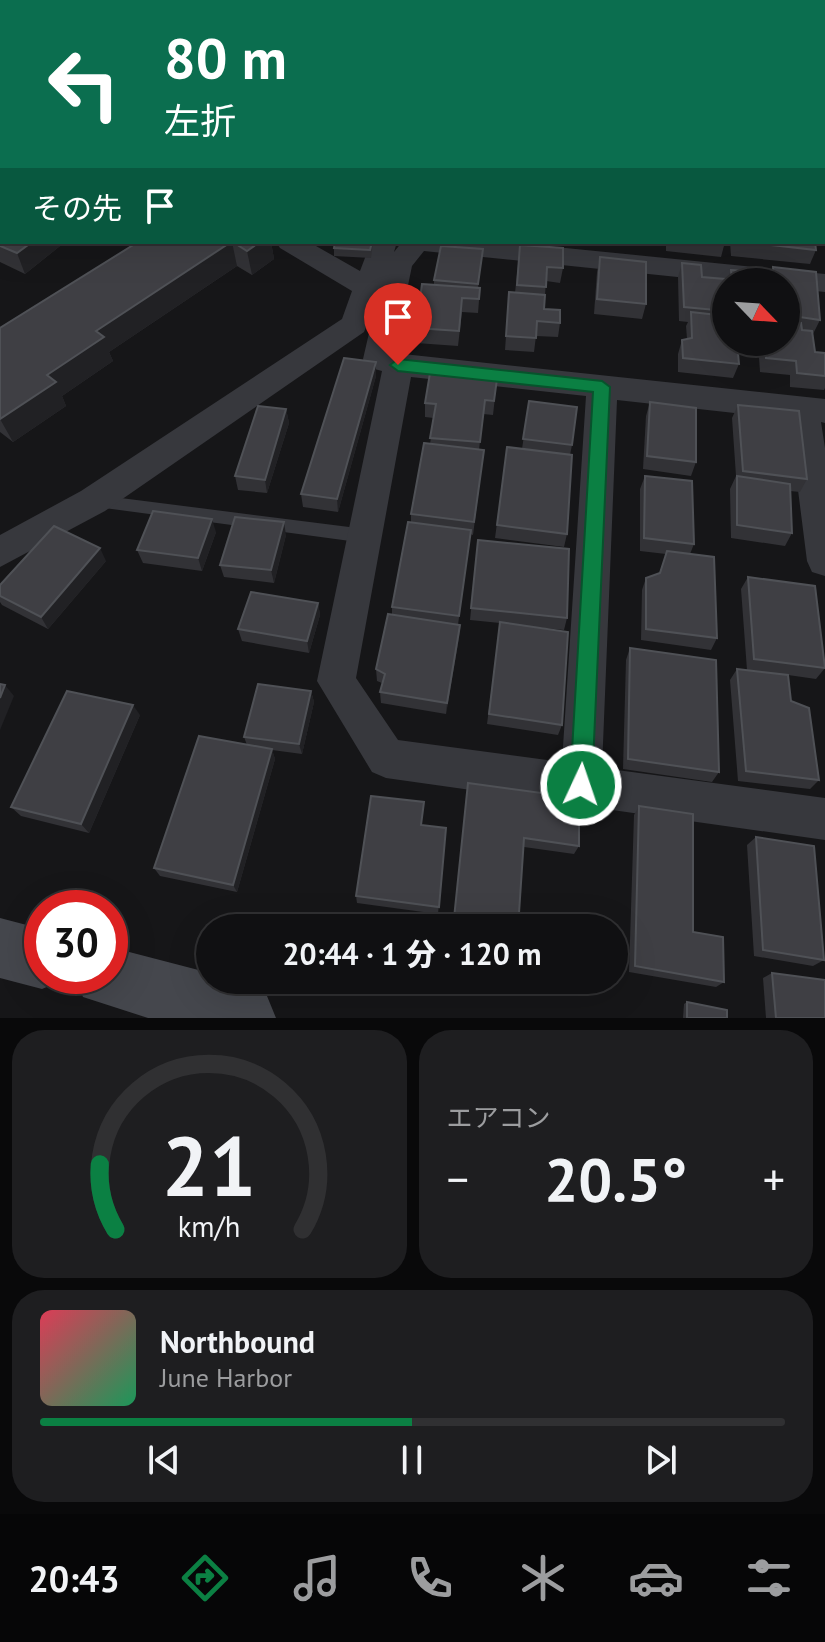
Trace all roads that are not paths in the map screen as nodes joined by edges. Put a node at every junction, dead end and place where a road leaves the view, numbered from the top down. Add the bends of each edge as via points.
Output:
1 (292, 244) edge
2 (383, 244) edge
3 (416, 244) edge
4 (438, 244) edge
5 (825, 283) edge
6 (369, 289) junction
7 (398, 365) junction
8 (602, 387) junction
9 (814, 409) edge
10 (93, 501) junction
11 (365, 536) junction
12 (0, 552) edge
13 (825, 561) edge
14 (581, 785) junction
15 (825, 819) edge
16 (0, 948) edge
17 (24, 954) edge
18 (128, 982) edge
19 (245, 1018) edge

1 - 6 street
2 - 6 street
3 - 7 street via 399,264 378,359
4 - 5 street
6 - 10 street via 354,325
7 - 8 street
7 - 11 street
8 - 9 street
8 - 14 street
9 - 13 street
10 - 11 lane
10 - 12 street
11 - 14 street via 336,681 386,758
14 - 15 street
16 - 17 main road
18 - 19 main road

